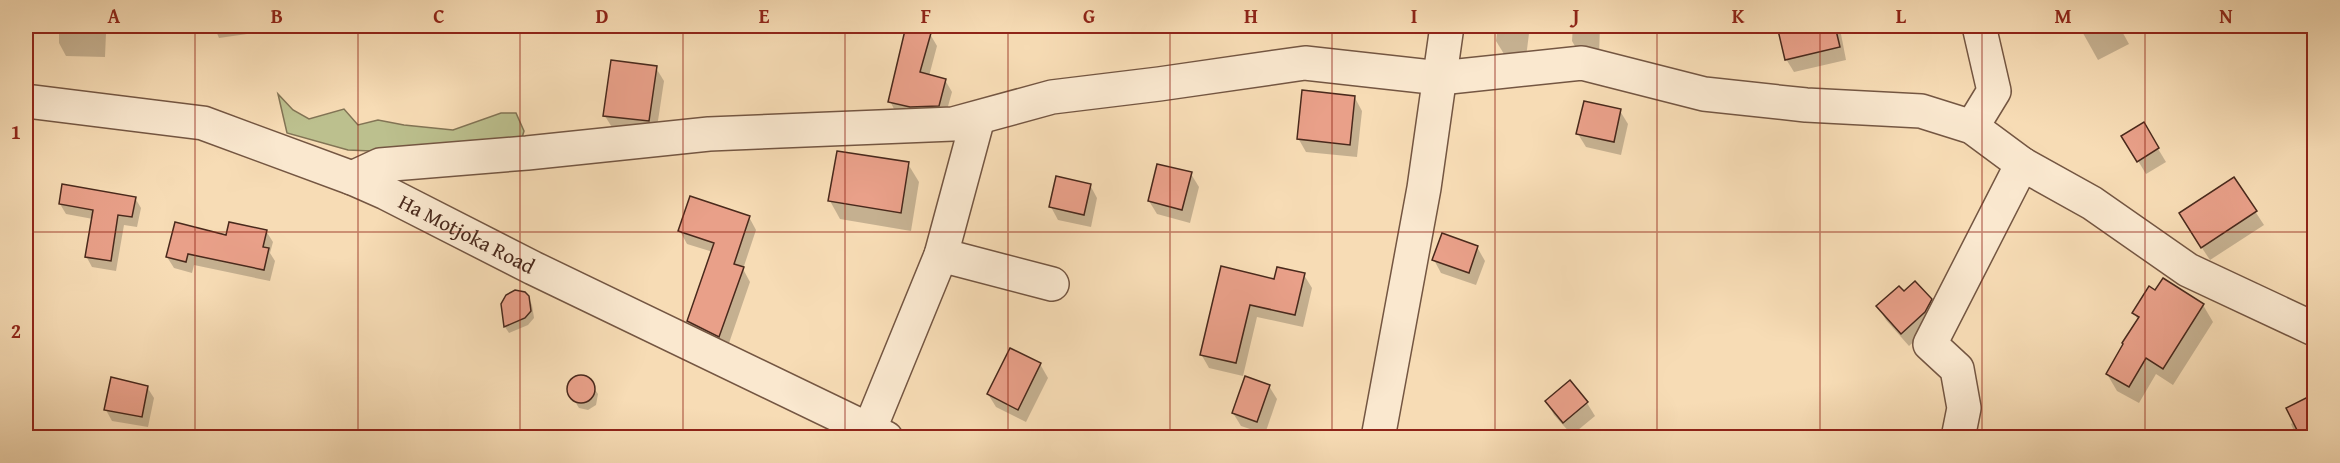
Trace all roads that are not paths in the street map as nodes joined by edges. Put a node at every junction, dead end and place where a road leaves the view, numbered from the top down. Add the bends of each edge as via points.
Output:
1 (1447, 26) edge
2 (1979, 26) edge
3 (1440, 78) junction
4 (26, 100) edge
5 (978, 118) junction
6 (1972, 127) junction
7 (2022, 164) junction
8 (352, 178) junction
9 (941, 255) junction
10 (1052, 284) dead end
11 (2314, 329) edge
12 (874, 435) edge
13 (1378, 438) edge
14 (1958, 438) edge

1 - 3 street
2 - 6 street via 1994,91
3 - 5 street via 1305,63 1052,97
3 - 6 street via 1582,63 1704,94 1806,105 1921,111
3 - 13 street
4 - 8 street, Ha Motjoka Road via 203,123
5 - 8 street via 953,124 709,134 380,165
5 - 9 street
6 - 7 street
7 - 11 street via 2092,203 2188,270
7 - 14 street via 1930,344 1957,369 1964,408
8 - 12 street, Ha Motjoka Road
9 - 10 street
9 - 12 street

